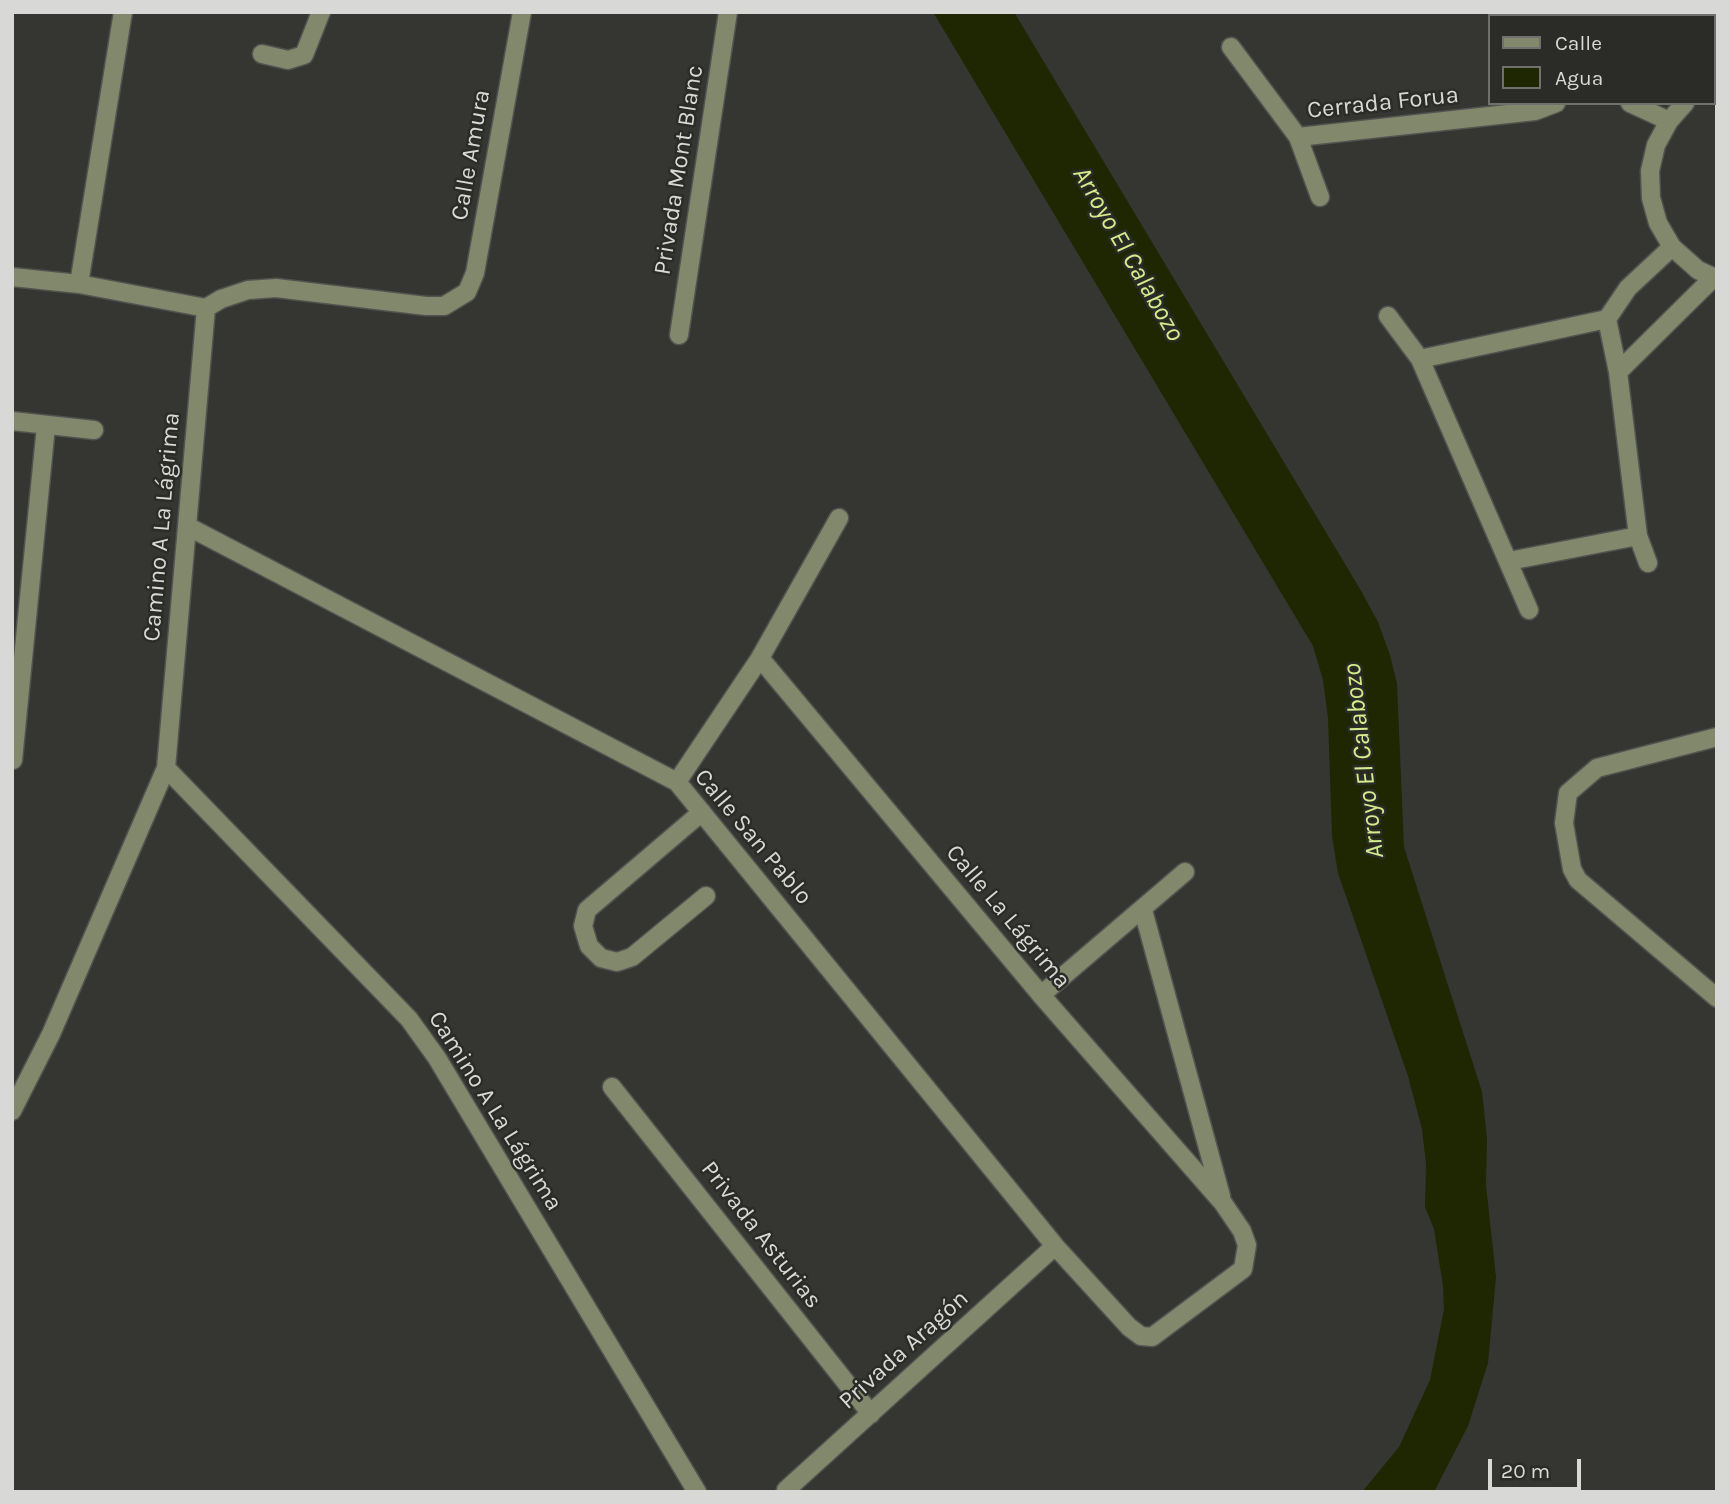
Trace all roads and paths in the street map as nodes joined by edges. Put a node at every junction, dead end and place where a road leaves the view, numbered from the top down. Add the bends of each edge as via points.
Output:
1 (124, 12) edge
2 (321, 12) edge
3 (522, 12) edge
4 (728, 12) edge
5 (1231, 47) dead end
6 (262, 54) dead end
7 (1551, 105) edge
8 (1634, 105) edge
9 (1683, 105) edge
10 (1669, 121) junction
11 (1298, 137) junction
12 (1320, 197) dead end
13 (1672, 247) junction
14 (12, 277) edge
15 (1715, 279) edge
16 (79, 285) junction
17 (214, 303) junction
18 (1388, 316) dead end
19 (1606, 319) junction
20 (679, 335) dead end
21 (1420, 359) junction
22 (1618, 372) junction
23 (12, 421) edge
24 (46, 426) junction
25 (94, 430) dead end
26 (839, 518) dead end
27 (187, 526) junction
28 (1638, 536) junction
29 (1509, 561) junction
30 (1648, 563) dead end
31 (1529, 610) dead end
32 (760, 658) junction
33 (15, 708) edge
34 (1717, 737) edge
35 (13, 760) edge
36 (166, 768) junction
37 (677, 782) junction
38 (702, 812) junction
39 (1185, 872) dead end
40 (706, 896) dead end
41 (1143, 910) junction
42 (1041, 995) junction
43 (1717, 998) edge
44 (612, 1087) dead end
45 (12, 1111) edge
46 (1223, 1203) junction
47 (1055, 1246) junction
48 (1152, 1337) joint
49 (871, 1414) junction
50 (786, 1490) edge
51 (697, 1492) edge

1 - 16 street
2 - 6 street via 304,55 288,60
3 - 17 street, Calle Amura via 475,273 467,292 444,306 276,288 248,290
4 - 20 street, Privada Mont Blanc
5 - 11 street
7 - 11 street, Cerrada Forua via 1535,111
8 - 10 street
9 - 10 street
10 - 13 street via 1656,145 1650,171 1658,223
11 - 12 street
13 - 15 street
13 - 19 street via 1628,288
14 - 16 street
15 - 22 street
16 - 17 street
17 - 27 street, Camino A La Lágrima
18 - 21 street
19 - 21 street
19 - 22 street
21 - 29 street
22 - 28 street
23 - 24 street
24 - 25 street
24 - 33 street
26 - 32 street
27 - 36 street, Camino A La Lágrima
27 - 37 street, Calle San Pablo
28 - 29 street
28 - 30 street
29 - 31 street
32 - 37 street
32 - 42 street, Calle La Lágrima
33 - 35 street
34 - 43 street via 1597,768 1568,793 1564,823 1578,880
36 - 45 street, Camino A La Lágrima via 51,1034
36 - 51 street, Camino A La Lágrima via 409,1019
37 - 38 street, Calle San Pablo
38 - 40 street via 587,910 583,926 589,946 601,958 617,962 632,957
38 - 47 street, Calle San Pablo
39 - 41 street
41 - 42 street
41 - 46 street, Calle La Lágrima
42 - 46 street, Calle La Lágrima
44 - 49 street, Privada Asturias
46 - 48 street, Calle La Lágrima via 1247,1245 1243,1269
47 - 48 street, Calle San Pablo via 1129,1327
47 - 49 street, Privada Aragón
49 - 50 street, Privada Aragón

